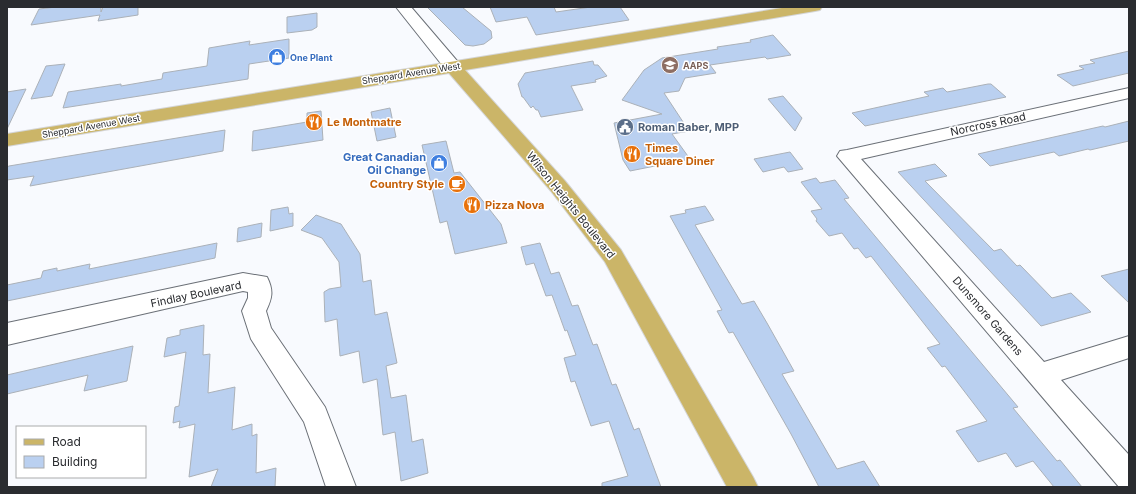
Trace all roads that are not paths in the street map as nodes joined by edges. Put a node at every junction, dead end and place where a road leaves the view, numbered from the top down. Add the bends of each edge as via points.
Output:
1 (403, 7) edge
2 (815, 7) edge
3 (452, 66) junction
4 (1129, 93) edge
5 (7, 140) edge
6 (847, 156) joint
7 (7, 334) edge
8 (1129, 346) edge
9 (1040, 375) junction
10 (1129, 477) edge
11 (341, 487) edge
12 (743, 487) edge

1 - 3 street, Wilson Heights Boulevard
2 - 3 main road, Sheppard Avenue West
3 - 5 main road, Sheppard Avenue West
3 - 12 main road, Wilson Heights Boulevard via 558,186 613,256
4 - 6 street, Norcross Road
6 - 9 street, Dunsmore Gardens
7 - 11 street, Findlay Boulevard via 243,282 259,284 260,298 254,311 260,332 315,416
8 - 9 street
9 - 10 street, Dunsmore Gardens

